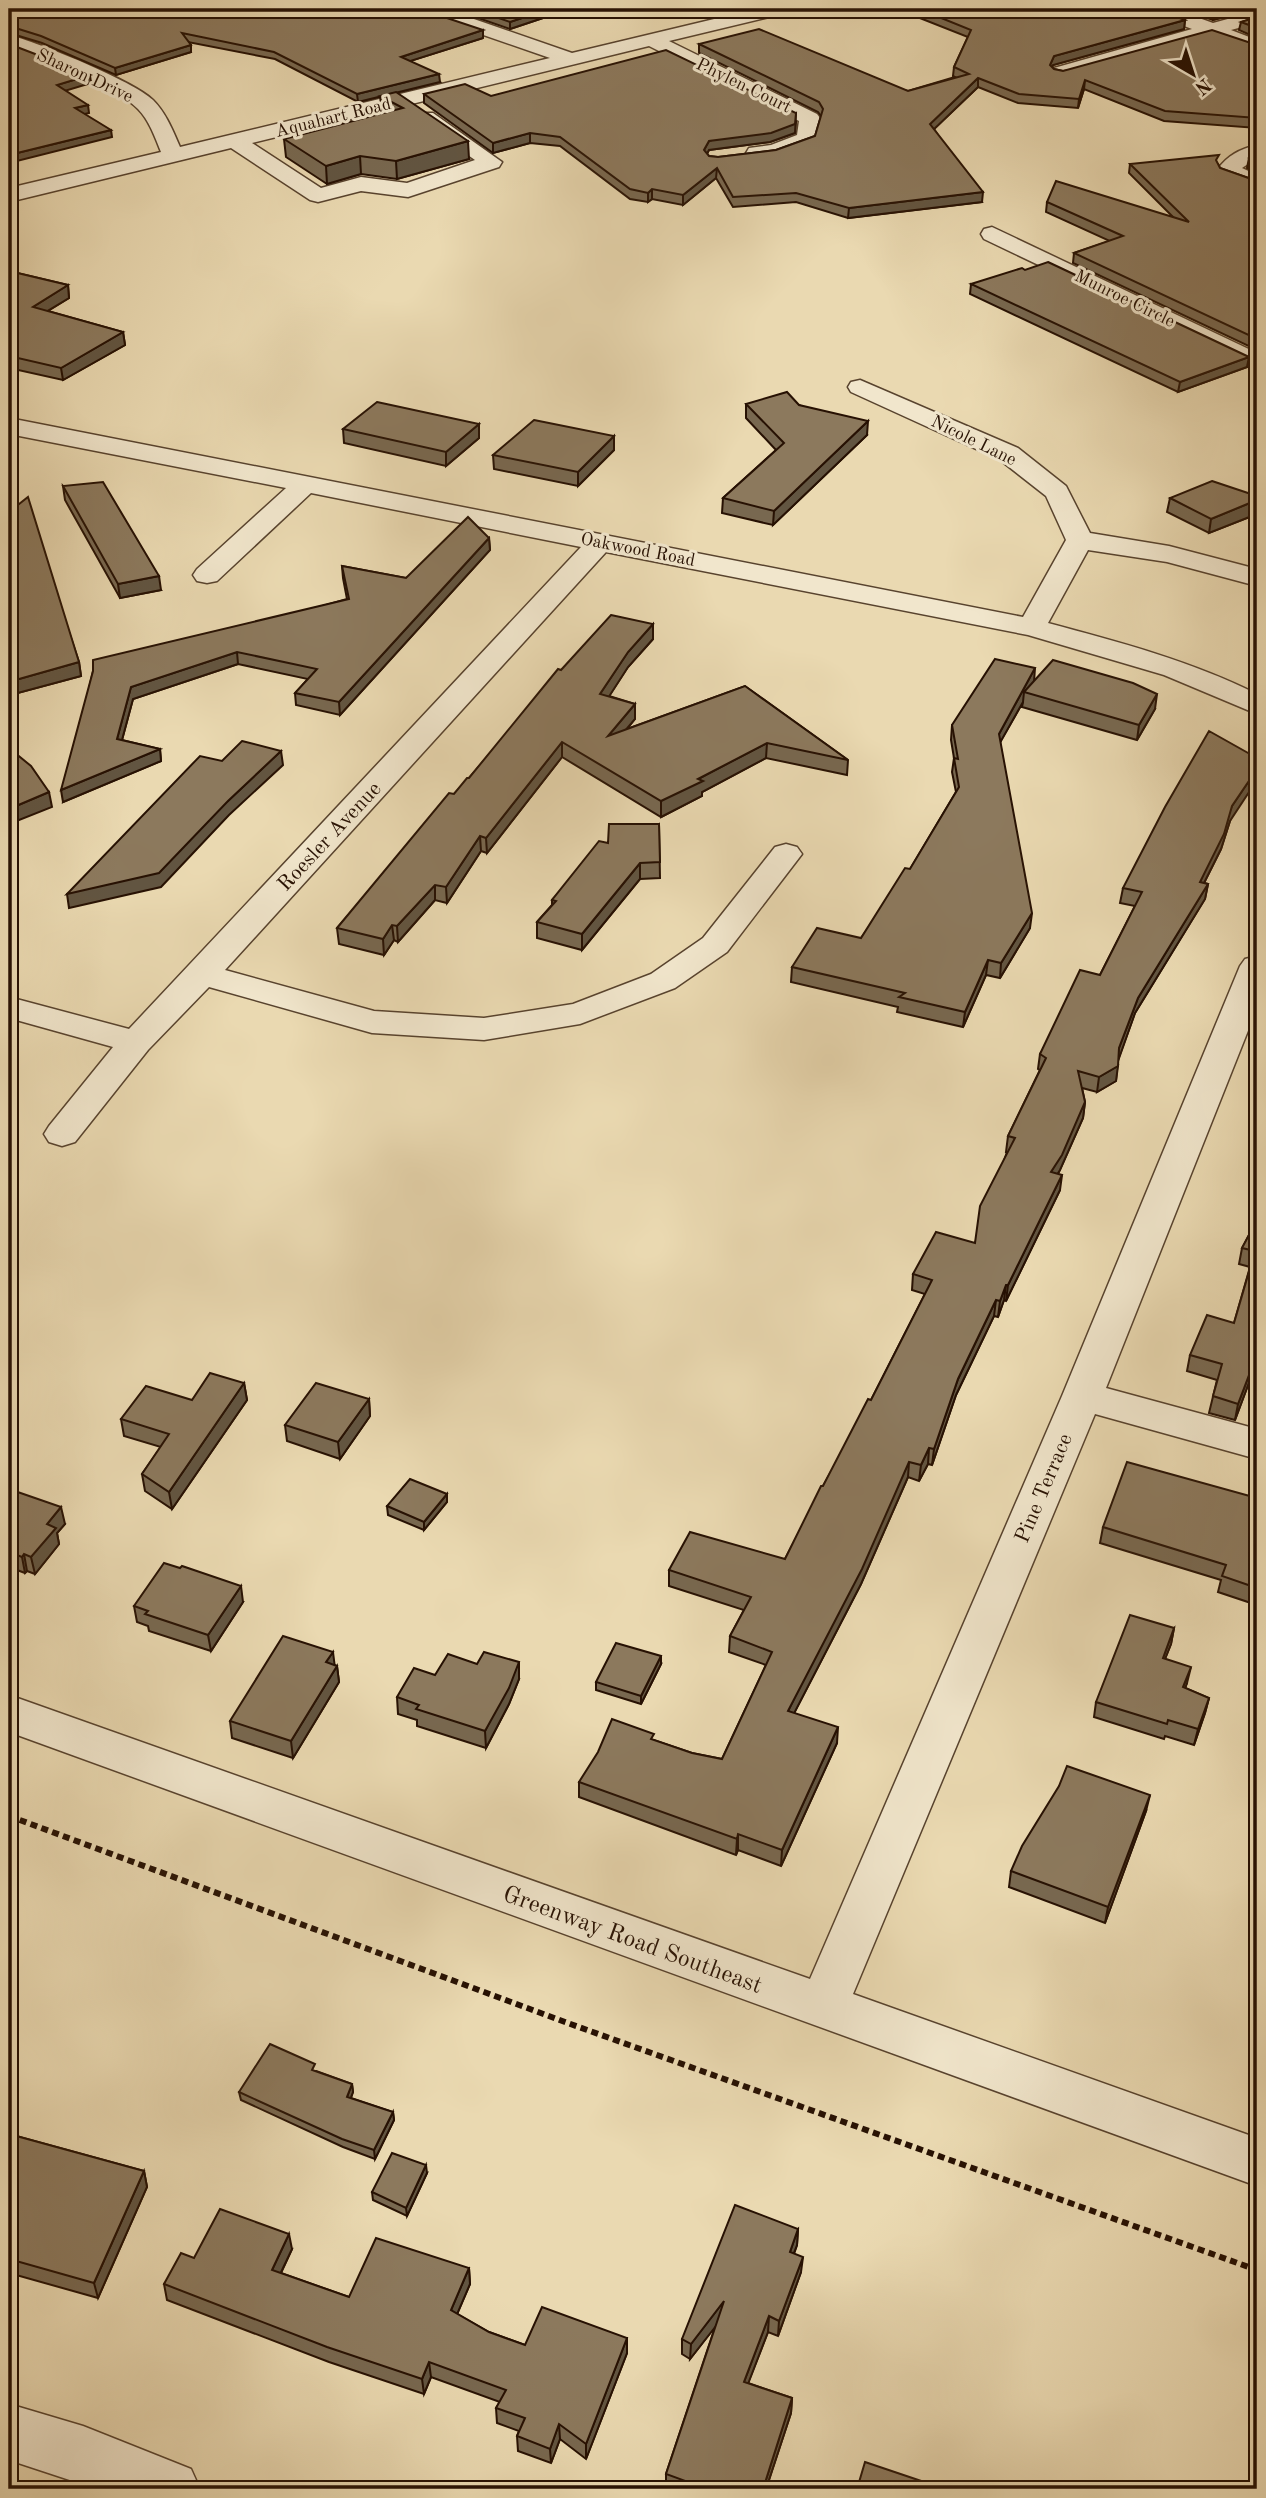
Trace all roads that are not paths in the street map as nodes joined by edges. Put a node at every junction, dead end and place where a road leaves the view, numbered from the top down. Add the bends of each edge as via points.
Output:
1 (427, 9) edge
2 (779, 9) edge
3 (1157, 9) edge
4 (1257, 17) edge
5 (1210, 30) junction
6 (651, 40) junction
7 (9, 41) edge
8 (1257, 47) edge
9 (570, 59) junction
10 (1060, 72) edge
11 (401, 100) junction
12 (235, 141) junction
13 (1257, 151) edge
14 (740, 155) edge
15 (174, 156) junction
16 (1257, 183) edge
17 (9, 195) edge
18 (992, 234) dead end
19 (1257, 362) edge
20 (860, 387) dead end
21 (15, 434) edge
22 (306, 484) junction
23 (1080, 540) junction
24 (601, 541) junction
25 (207, 575) dead end
26 (1257, 578) edge
27 (1031, 627) junction
28 (1257, 705) edge
29 (786, 854) dead end
30 (1257, 967) edge
31 (202, 974) junction
32 (9, 1007) edge
33 (136, 1042) junction
34 (62, 1134) dead end
35 (1082, 1396) junction
36 (1257, 1444) edge
37 (9, 1713) edge
38 (823, 2007) junction
39 (1257, 2162) edge
40 (9, 2432) edge
41 (171, 2489) edge

1 - 9 street
2 - 6 street, Aquahart Road
3 - 5 street
4 - 5 street
5 - 8 street
5 - 10 street
6 - 9 street, Aquahart Road
6 - 14 street, Phylen Court via 810,118 807,139 775,151
7 - 15 street, Sharon Drive via 143,102
9 - 11 street, Aquahart Road
11 - 12 street, Aquahart Road
11 - 12 street via 491,162 408,190 361,184 318,195
12 - 15 street, Aquahart Road
13 - 16 street via 1246,154 1228,170
15 - 17 street, Aquahart Road
18 - 19 street, Munroe Circle
20 - 23 street, Nicole Lane via 1009,454 1057,492
21 - 22 street, Oakwood Road
22 - 24 street, Oakwood Road
22 - 25 street
23 - 26 street via 1170,554
23 - 27 street
24 - 27 street, Oakwood Road
24 - 31 street, Roesler Avenue
27 - 28 street, Oakwood Road via 1149,658
29 - 31 street via 715,946 663,981 580,1013 484,1029 372,1021
30 - 35 street, Pine Terrace
31 - 33 street, Roesler Avenue
32 - 33 street
33 - 34 street, Roesler Avenue
35 - 36 street
35 - 38 street, Pine Terrace
37 - 38 street, Greenway Road Southeast
38 - 39 street, Greenway Road Southeast
40 - 41 street

